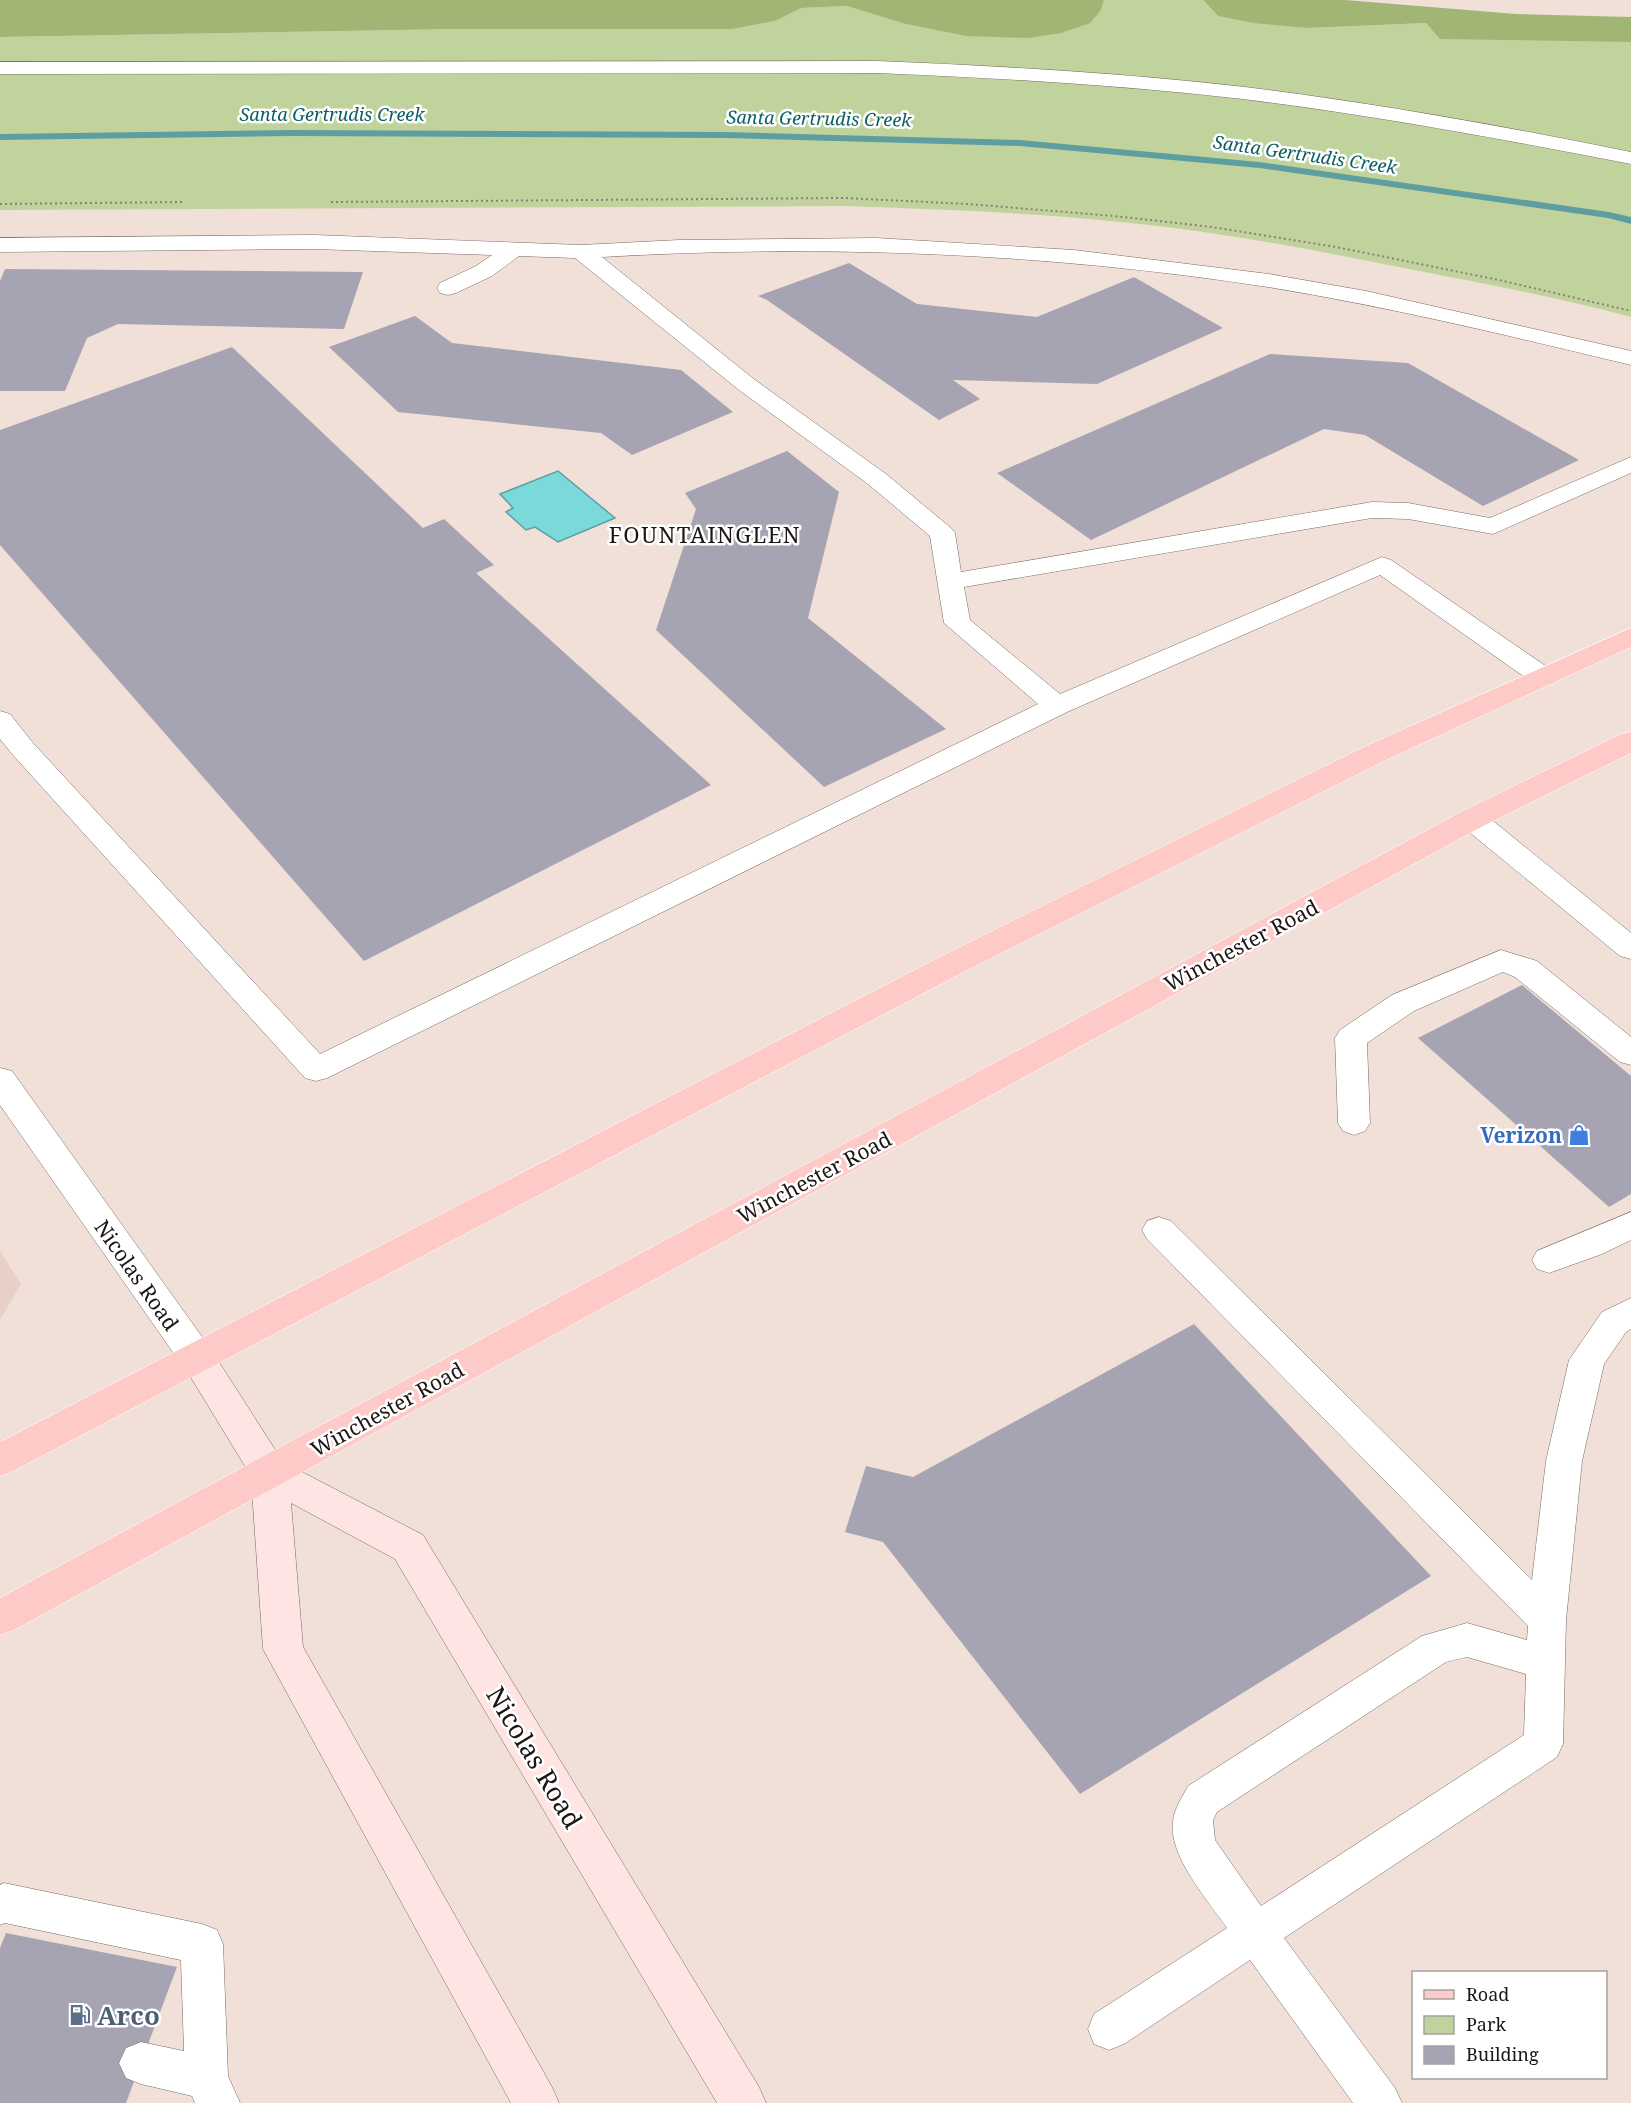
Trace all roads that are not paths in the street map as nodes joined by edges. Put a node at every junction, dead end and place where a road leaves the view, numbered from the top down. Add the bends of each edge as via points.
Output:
1 (0, 68) edge
2 (1631, 158) edge
3 (0, 245) edge
4 (514, 250) junction
5 (581, 252) junction
6 (448, 288) dead end
7 (1631, 358) edge
8 (1631, 464) edge
9 (950, 582) junction
10 (1631, 636) edge
11 (1543, 677) junction
12 (1057, 706) junction
13 (0, 720) edge
14 (1631, 741) edge
15 (12, 753) edge
16 (1472, 819) junction
17 (1631, 949) edge
18 (1631, 1054) edge
19 (0, 1080) edge
20 (1354, 1123) dead end
21 (1631, 1225) edge
22 (1159, 1230) dead end
23 (1549, 1260) dead end
24 (1631, 1312) edge
25 (196, 1358) junction
26 (0, 1460) edge
27 (270, 1473) junction
28 (0, 1618) edge
29 (1547, 1620) junction
30 (1546, 1663) junction
31 (0, 1905) edge
32 (1255, 1933) junction
33 (1108, 2029) dead end
34 (141, 2063) dead end
35 (212, 2091) edge
36 (536, 2103) edge
37 (743, 2103) edge
38 (1380, 2103) edge

1 - 2 lane via 877,67 989,71 1096,78 1297,100
3 - 4 lane via 314,242
4 - 5 lane
4 - 6 lane via 484,271
5 - 7 lane via 669,246 904,246 1097,259 1365,298
5 - 9 lane via 747,385 877,478 942,533
8 - 9 lane via 1493,526 1408,511 1372,510
9 - 12 lane via 957,623
10 - 11 main road
11 - 12 lane via 1382,565
11 - 25 main road via 1376,753 960,961
12 - 15 lane via 316,1070
13 - 15 lane
14 - 16 main road, Winchester Road
16 - 17 lane
16 - 27 main road, Winchester Road
18 - 20 lane via 1526,969 1501,961 1404,1003 1351,1038
19 - 25 street, Nicolas Road
21 - 23 lane
22 - 29 lane
24 - 29 lane via 1614,1322 1587,1360 1564,1461
25 - 26 main road
25 - 27 main road, Nicolas Road
27 - 28 main road, Winchester Road
27 - 36 main road, Nicolas Road via 283,1649
27 - 37 main road, Nicolas Road via 409,1547
29 - 30 lane
30 - 32 lane via 1543,1744
30 - 32 lane via 1467,1640 1436,1648 1202,1799 1192,1820 1195,1846
31 - 35 lane via 202,1944
32 - 33 lane
32 - 38 lane
34 - 35 lane

